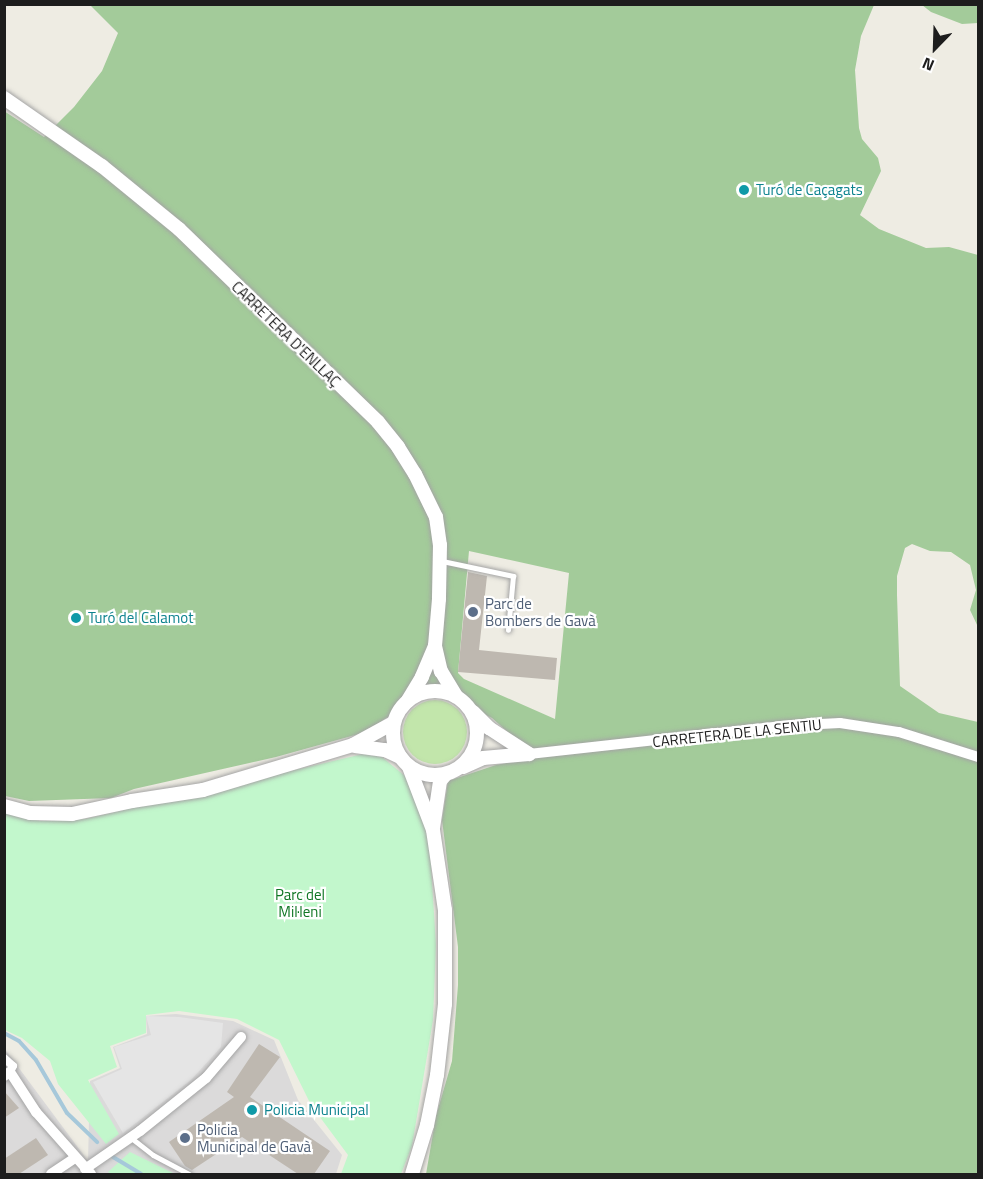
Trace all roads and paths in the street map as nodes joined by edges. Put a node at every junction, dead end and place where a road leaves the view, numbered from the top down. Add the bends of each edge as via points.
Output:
1 (4, 98) edge
2 (440, 561) junction
3 (508, 630) dead end
4 (435, 646) junction
5 (456, 696) junction
6 (408, 700) junction
7 (471, 711) junction
8 (393, 723) junction
9 (353, 746) junction
10 (528, 754) junction
11 (978, 757) edge
12 (405, 762) junction
13 (452, 772) junction
14 (4, 806) edge
15 (433, 830) junction
16 (241, 1037) dead end
17 (4, 1058) edge
18 (7, 1074) edge
19 (130, 1137) junction
20 (75, 1158) junction
21 (88, 1172) edge
22 (51, 1174) edge
23 (189, 1174) edge
24 (412, 1174) edge

1 - 2 street, CARRETERA D'ENLLAÇ via 102,166 179,229 378,422 415,474 436,517
2 - 3 lane via 513,576
2 - 4 street, CARRETERA D'ENLLAÇ
4 - 5 street, CARRETERA D'ENLLAÇ via 441,671
4 - 6 street, CARRETERA D'ENLLAÇ
5 - 6 street via 431,690
5 - 7 street
6 - 8 street
7 - 10 street
7 - 13 street via 477,729 475,748
8 - 9 street
8 - 12 street via 393,741
9 - 12 street via 385,750
9 - 14 street via 203,790 72,814 30,813
10 - 11 street, CARRETERA DE LA SENTIU via 840,723 899,732
10 - 13 street, CARRETERA DE LA SENTIU via 483,758
12 - 13 street via 427,774
12 - 15 street
13 - 15 street via 440,781
15 - 24 street via 445,910 445,1004 437,1075
16 - 19 street via 206,1078
17 - 18 street via 13,1066
18 - 20 street
19 - 21 street
19 - 23 lane via 153,1155
20 - 21 street
20 - 22 street

